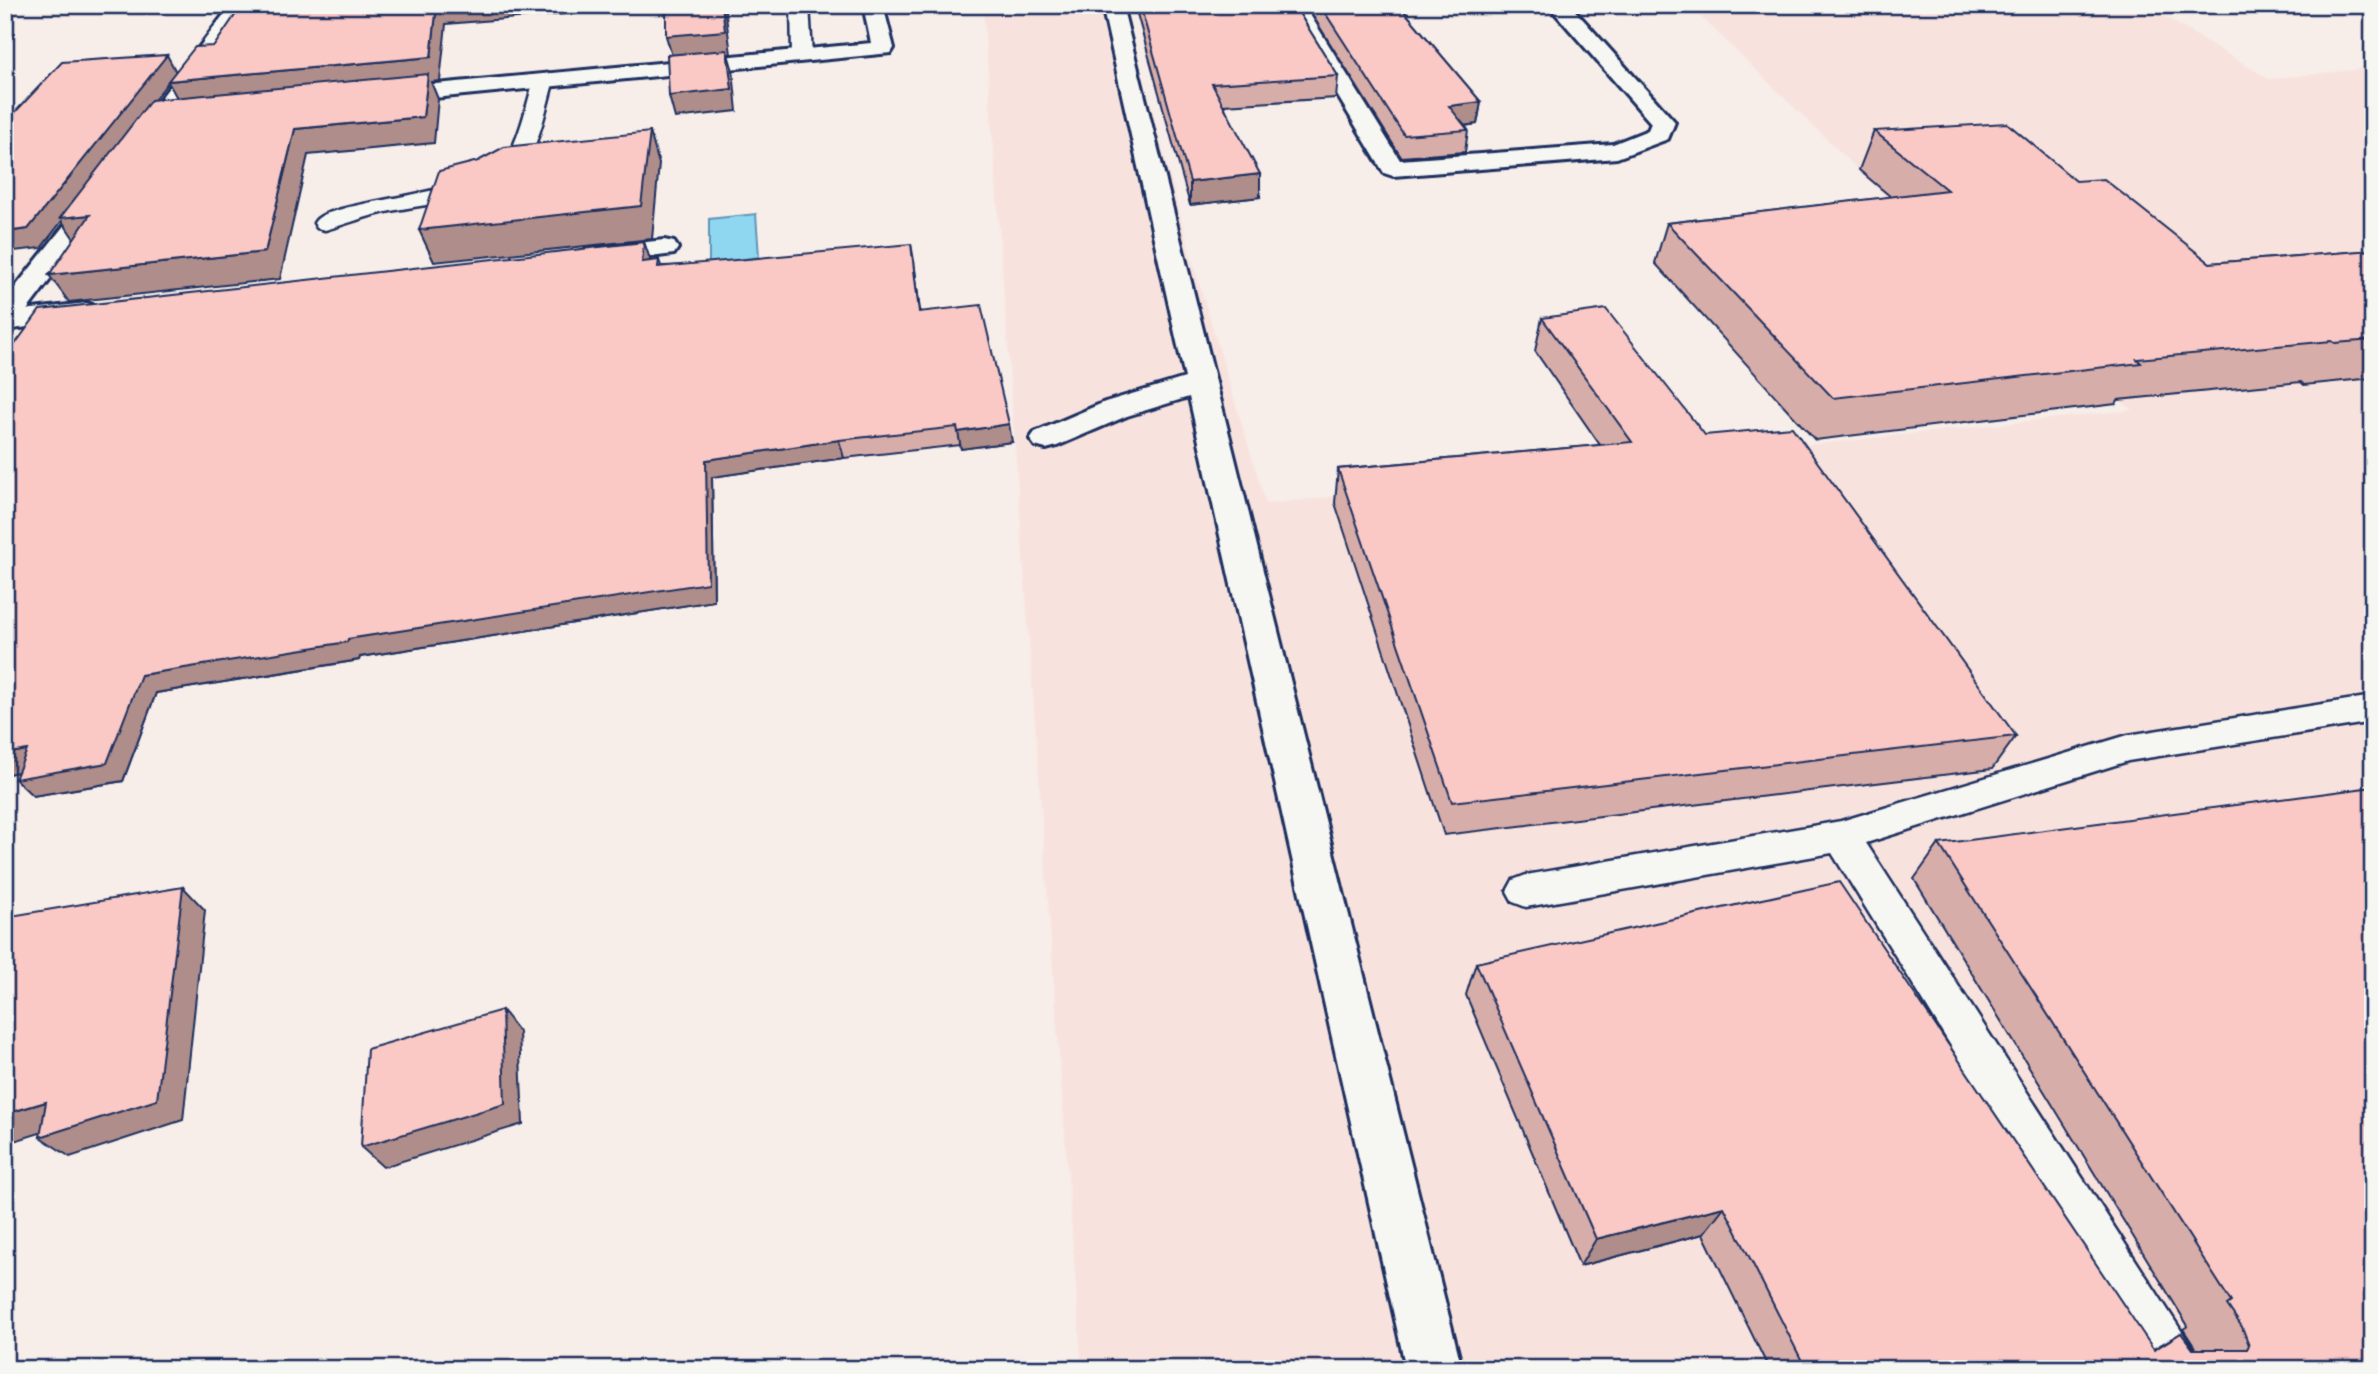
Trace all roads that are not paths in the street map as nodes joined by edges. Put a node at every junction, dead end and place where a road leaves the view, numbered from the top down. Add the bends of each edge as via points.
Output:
1 (242, 5) edge
2 (800, 5) edge
3 (873, 5) edge
4 (1112, 5) edge
5 (1293, 5) edge
6 (1558, 5) edge
7 (802, 55) junction
8 (544, 80) junction
9 (365, 97) edge
10 (185, 115) edge
11 (158, 117) junction
12 (325, 223) dead end
13 (664, 248) dead end
14 (568, 259) edge
15 (115, 309) edge
16 (5, 321) edge
17 (1202, 383) junction
18 (1046, 439) dead end
19 (2373, 709) edge
20 (1841, 836) junction
21 (1526, 891) dead end
22 (1434, 1369) edge
23 (2178, 1369) edge

1 - 11 street
2 - 7 lane
3 - 7 street via 883,48
4 - 17 street
5 - 6 street via 1393,168 1617,151 1658,134 1663,122
7 - 8 street
8 - 9 street
8 - 12 lane via 518,153 504,174 475,186
10 - 11 street
11 - 16 street
13 - 14 street
15 - 16 street
17 - 18 street via 1116,410
17 - 22 street
19 - 20 lane via 2128,748
20 - 21 lane
20 - 23 lane

